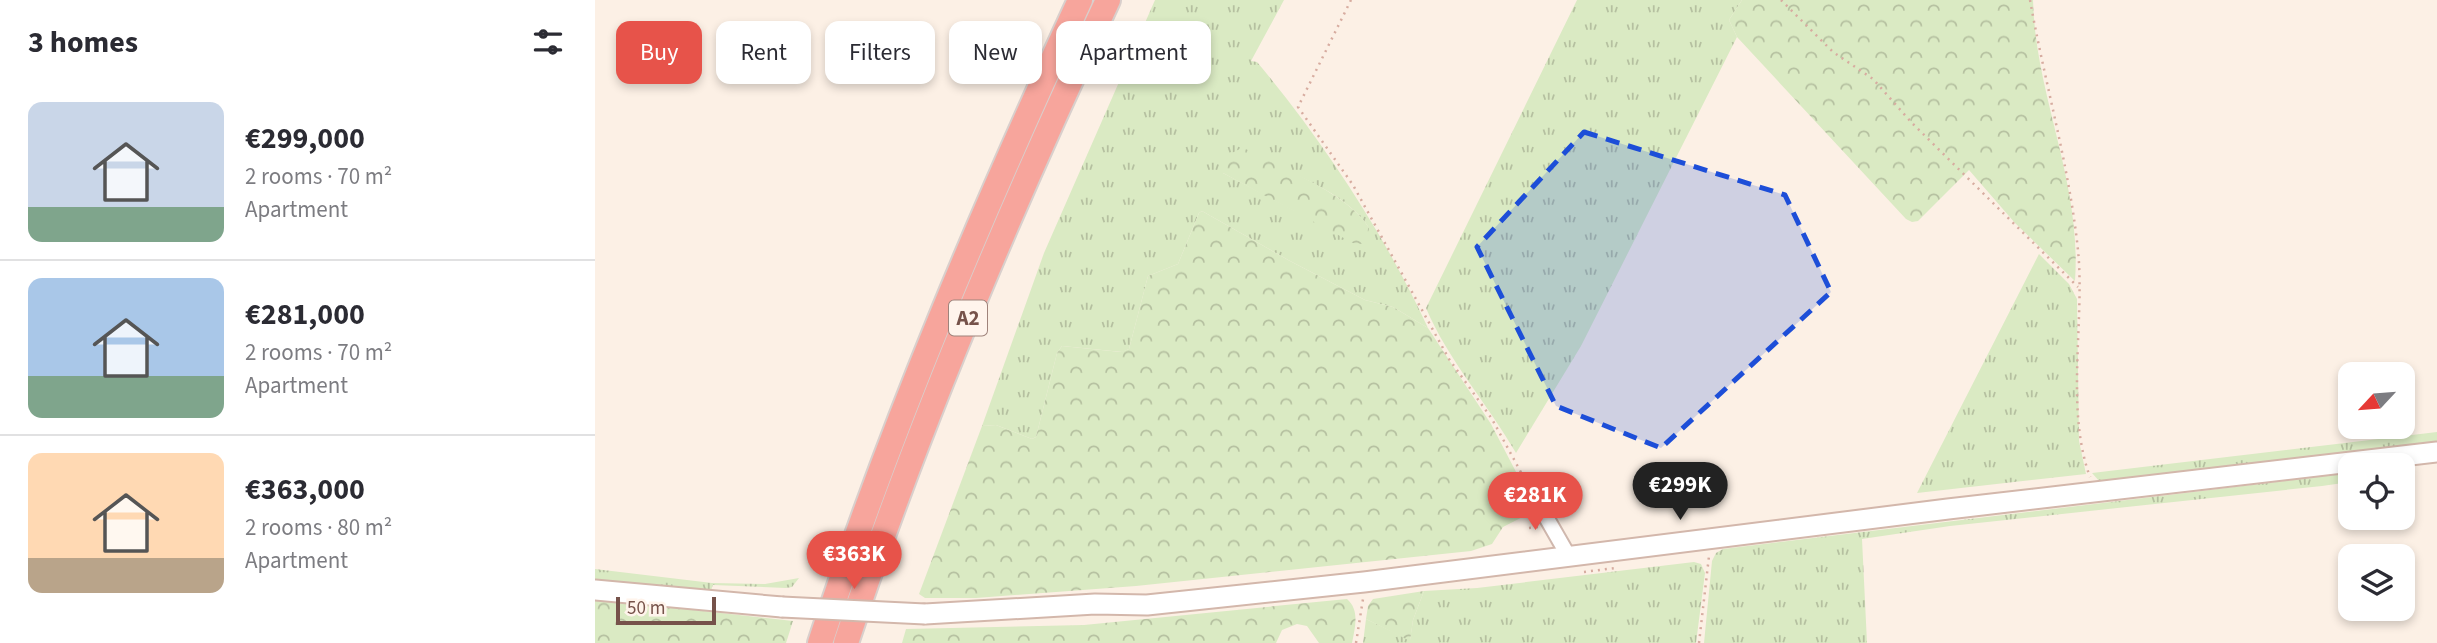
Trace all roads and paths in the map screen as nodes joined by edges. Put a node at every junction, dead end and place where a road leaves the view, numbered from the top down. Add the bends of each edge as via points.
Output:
1 (1080, 0) edge
2 (1108, 0) edge
3 (1351, 0) edge
4 (1781, 0) edge
5 (2030, 0) edge
6 (2078, 287) junction
7 (2437, 452) edge
8 (1531, 489) joint
9 (2093, 494) junction
10 (1710, 539) junction
11 (1569, 557) junction
12 (1364, 582) junction
13 (595, 590) edge
14 (820, 643) edge
15 (846, 643) edge
16 (1356, 643) edge
17 (1699, 643) edge

1 - 14 highway, A2 via 956,282 886,456
2 - 15 highway, A2 via 966,323
3 - 8 path via 1298,107 1353,185 1449,359 1492,419
4 - 6 path via 1833,52 1873,79
5 - 6 path via 2066,158
6 - 9 path via 2080,414 2084,461
7 - 9 main road
8 - 11 street
9 - 10 main road
10 - 11 main road
10 - 17 path
11 - 12 main road
12 - 13 main road, bridge via 1147,605 925,614
12 - 16 path

